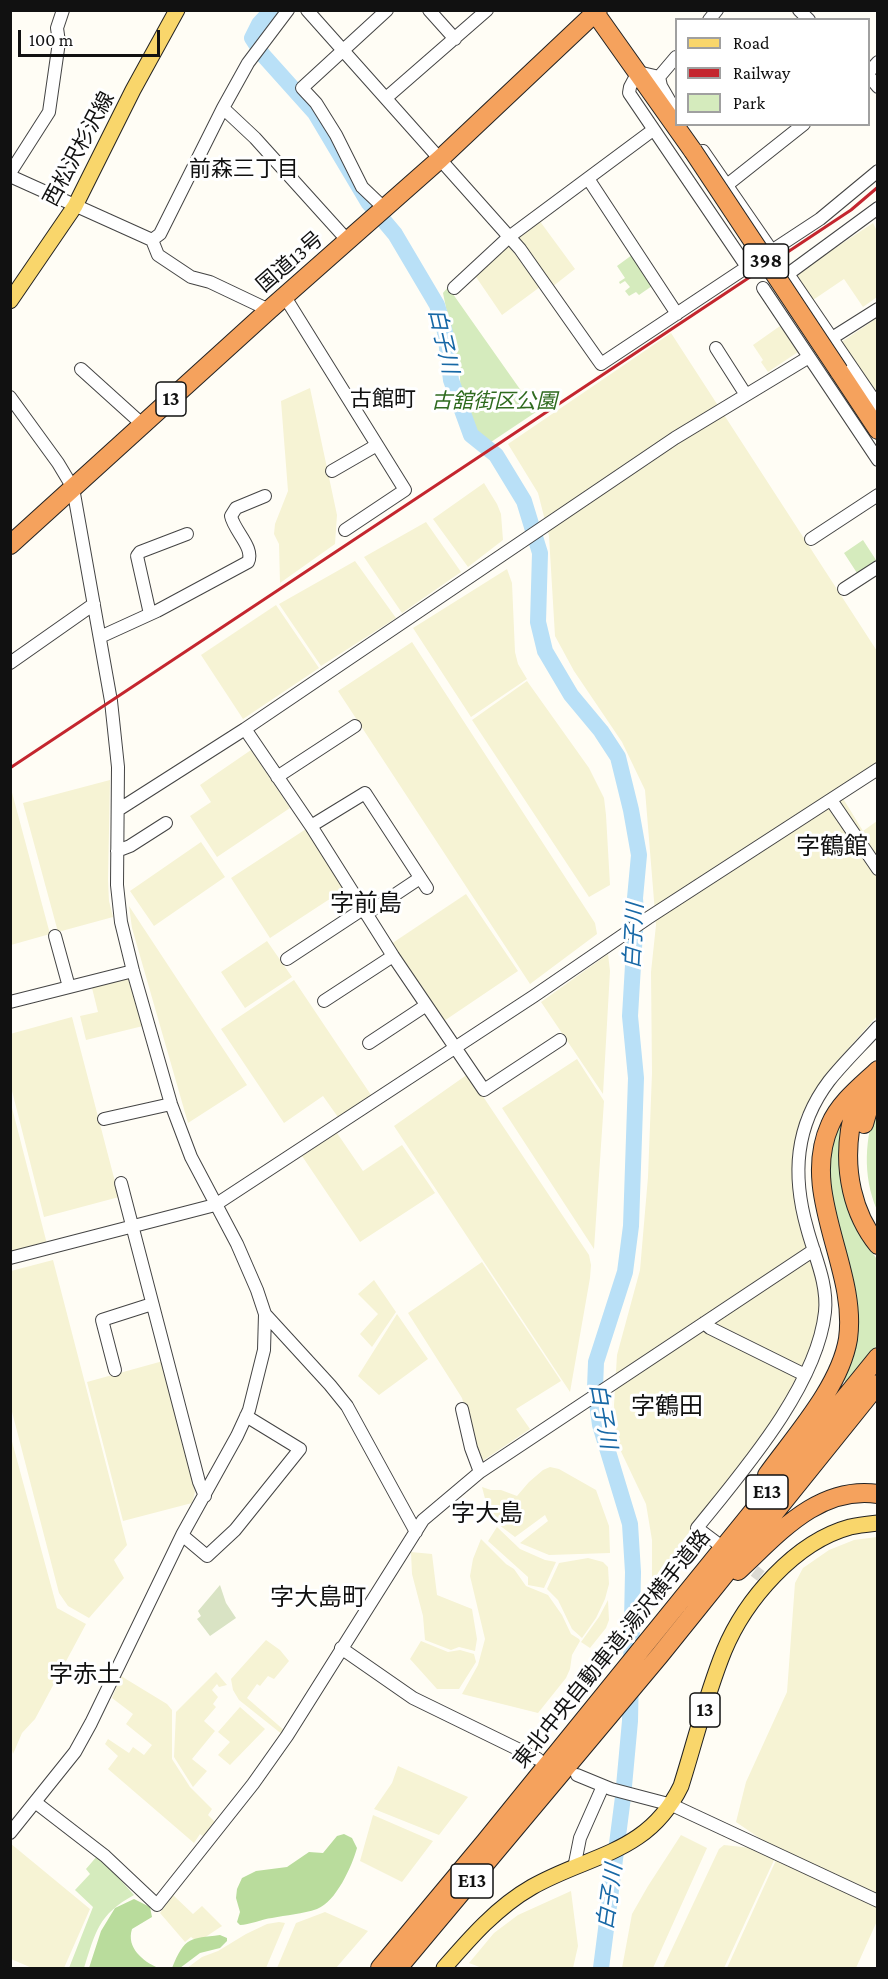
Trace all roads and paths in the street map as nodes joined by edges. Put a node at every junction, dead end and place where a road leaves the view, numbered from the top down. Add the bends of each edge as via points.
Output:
1 (63, 10) edge
2 (177, 10) edge
3 (288, 10) edge
4 (307, 10) edge
5 (387, 10) edge
6 (429, 10) edge
7 (487, 10) edge
8 (596, 11) edge
9 (454, 39) junction
10 (343, 50) junction
11 (675, 58) edge
12 (638, 72) junction
13 (658, 77) junction
14 (386, 98) junction
15 (223, 108) junction
16 (675, 110) edge
17 (675, 125) edge
18 (676, 126) edge
19 (686, 126) edge
20 (798, 126) edge
21 (653, 130) junction
22 (440, 159) junction
23 (878, 171) edge
24 (10, 175) edge
25 (589, 180) junction
26 (727, 185) junction
27 (75, 206) junction
28 (384, 208) junction
29 (876, 212) edge
30 (509, 237) junction
31 (152, 240) junction
32 (348, 241) junction
33 (772, 251) junction
34 (747, 267) junction
35 (454, 288) dead end
36 (763, 288) dead end
37 (285, 297) junction
38 (10, 302) edge
39 (878, 309) edge
40 (270, 310) junction
41 (677, 314) junction
42 (832, 338) junction
43 (716, 348) dead end
44 (809, 357) junction
45 (81, 369) dead end
46 (746, 395) junction
47 (10, 397) edge
48 (878, 405) edge
49 (143, 425) junction
50 (878, 430) edge
51 (377, 445) junction
52 (878, 460) edge
53 (332, 471) dead end
54 (73, 488) junction
55 (878, 495) edge
56 (265, 496) dead end
57 (345, 530) dead end
58 (187, 534) dead end
59 (810, 539) dead end
60 (10, 545) edge
61 (878, 567) edge
62 (844, 589) dead end
63 (94, 604) junction
64 (150, 614) junction
65 (100, 637) junction
66 (10, 663) edge
67 (355, 726) dead end
68 (245, 729) junction
69 (878, 769) edge
70 (277, 777) junction
71 (831, 800) junction
72 (118, 810) junction
73 (166, 823) dead end
74 (311, 826) junction
75 (117, 851) junction
76 (878, 869) edge
77 (365, 912) junction
78 (55, 936) dead end
79 (393, 956) junction
80 (287, 959) dead end
81 (133, 971) junction
82 (69, 987) junction
83 (324, 1001) dead end
84 (10, 1002) edge
85 (426, 1006) junction
86 (878, 1027) edge
87 (560, 1040) dead end
88 (369, 1043) dead end
89 (456, 1048) junction
90 (874, 1081) edge
91 (171, 1104) junction
92 (104, 1119) dead end
93 (121, 1183) dead end
94 (215, 1205) junction
95 (132, 1226) junction
96 (878, 1228) edge
97 (878, 1245) edge
98 (814, 1250) junction
99 (10, 1258) edge
100 (152, 1304) junction
101 (265, 1314) junction
102 (704, 1323) junction
103 (878, 1357) edge
104 (116, 1370) dead end
105 (805, 1375) junction
106 (878, 1384) edge
107 (462, 1408) dead end
108 (246, 1416) junction
109 (480, 1472) junction
110 (878, 1494) edge
111 (205, 1496) junction
112 (878, 1523) edge
113 (416, 1532) junction
114 (182, 1535) junction
115 (717, 1543) dead end
116 (672, 1609) junction
117 (693, 1614) junction
118 (341, 1648) junction
119 (538, 1759) dead end
120 (577, 1775) dead end
121 (607, 1788) junction
122 (35, 1802) junction
123 (672, 1805) junction
124 (10, 1833) edge
125 (573, 1868) junction
126 (878, 1901) edge
127 (380, 1968) edge
128 (398, 1968) edge
129 (444, 1968) edge

1 - 24 street via 57,28 59,42 49,112
2 - 27 main road, 西松沢杉沢線
3 - 15 street via 248,63
4 - 10 street
5 - 10 street
6 - 9 street
7 - 9 street
8 - 12 highway, 398
8 - 22 highway, 国道13号 / 13
9 - 14 street
10 - 14 street
10 - 28 street via 302,88 336,135 362,187
11 - 13 street
12 - 13 street
12 - 17 highway, 398, bridge
12 - 21 street via 629,93
13 - 16 street
14 - 22 street
15 - 31 street via 160,234
15 - 32 street
18 - 50 highway, 398, bridge
19 - 26 street
20 - 26 street
21 - 25 street
21 - 34 street
22 - 28 highway, 国道13号 / 13
22 - 30 street
23 - 33 street via 820,219
24 - 27 street
25 - 30 street
25 - 41 street
26 - 33 street
27 - 31 street
27 - 38 main road, 西松沢杉沢線
28 - 32 highway, 国道13号 / 13
29 - 42 street via 788,274
30 - 35 street
30 - 41 street via 601,364
31 - 40 street via 158,255 191,277
32 - 37 highway, 国道13号 / 13
33 - 34 street
34 - 41 street
36 - 44 street
37 - 40 highway, 国道13号 / 13
37 - 51 street
39 - 42 street
40 - 49 highway, 国道13号 / 13
42 - 48 street
43 - 46 street
44 - 46 street
44 - 52 street
45 - 49 street
46 - 68 street via 675,438
47 - 54 street
49 - 54 highway, 国道13号 / 13
51 - 53 street
51 - 57 street via 405,490
54 - 60 highway, 国道13号 / 13
54 - 63 street
55 - 59 street
56 - 64 street via 236,508 231,516 250,553 248,562
58 - 64 street via 137,556
61 - 62 street
63 - 65 street
63 - 66 street
64 - 65 street
65 - 72 street via 118,767
67 - 70 street
68 - 70 street
68 - 72 street
69 - 71 street
70 - 74 street
71 - 76 street
71 - 89 street
72 - 75 street
73 - 75 street
74 - 77 street
74 - 77 street via 364,793 423,883
75 - 81 street via 120,913
77 - 79 street
77 - 80 street
78 - 82 street
79 - 83 street
79 - 85 street
81 - 82 street
81 - 91 street
82 - 84 street
85 - 88 street
85 - 89 street
86 - 98 street via 829,1082 815,1104 804,1135 797,1174 800,1204
87 - 89 street via 484,1090
89 - 94 street
90 - 96 highway via 861,1134 860,1162 864,1198
90 - 97 highway via 850,1129 849,1176 854,1200
90 - 116 highway via 841,1107 824,1142 821,1172 825,1211 844,1275 850,1313 842,1362 829,1389
91 - 92 street
91 - 94 street
93 - 95 street
94 - 95 street
94 - 101 street via 241,1253
95 - 99 street
95 - 100 street
98 - 102 street
98 - 105 street via 825,1312 820,1339
100 - 104 street via 102,1320
100 - 111 street
101 - 108 street via 264,1350
101 - 113 street via 346,1406
102 - 105 street
102 - 109 street
103 - 116 highway, 東北中央自動車道;湯沢横手道路 / E13
105 - 115 street via 743,1471 697,1528
106 - 117 highway, 東北中央自動車道;湯沢横手道路 / E13
107 - 109 street
108 - 111 street
108 - 114 street via 300,1449 235,1530 207,1556
109 - 113 street via 423,1520
110 - 117 highway via 850,1493 812,1508 788,1524
111 - 114 street
112 - 123 main road, 13 via 828,1536 765,1578 724,1650
113 - 118 street
114 - 122 street via 75,1752
116 - 127 highway, 東北中央自動車道;湯沢横手道路 / E13
117 - 128 highway, 東北中央自動車道;湯沢横手道路 / E13
118 - 119 street via 413,1698
118 - 122 street via 311,1701 253,1784 157,1905 105,1856
120 - 121 street
121 - 123 street
121 - 125 street via 580,1838
122 - 124 street
123 - 125 main road, 13 via 637,1839
123 - 126 street
125 - 129 main road, 13 via 531,1887 509,1903 484,1923

